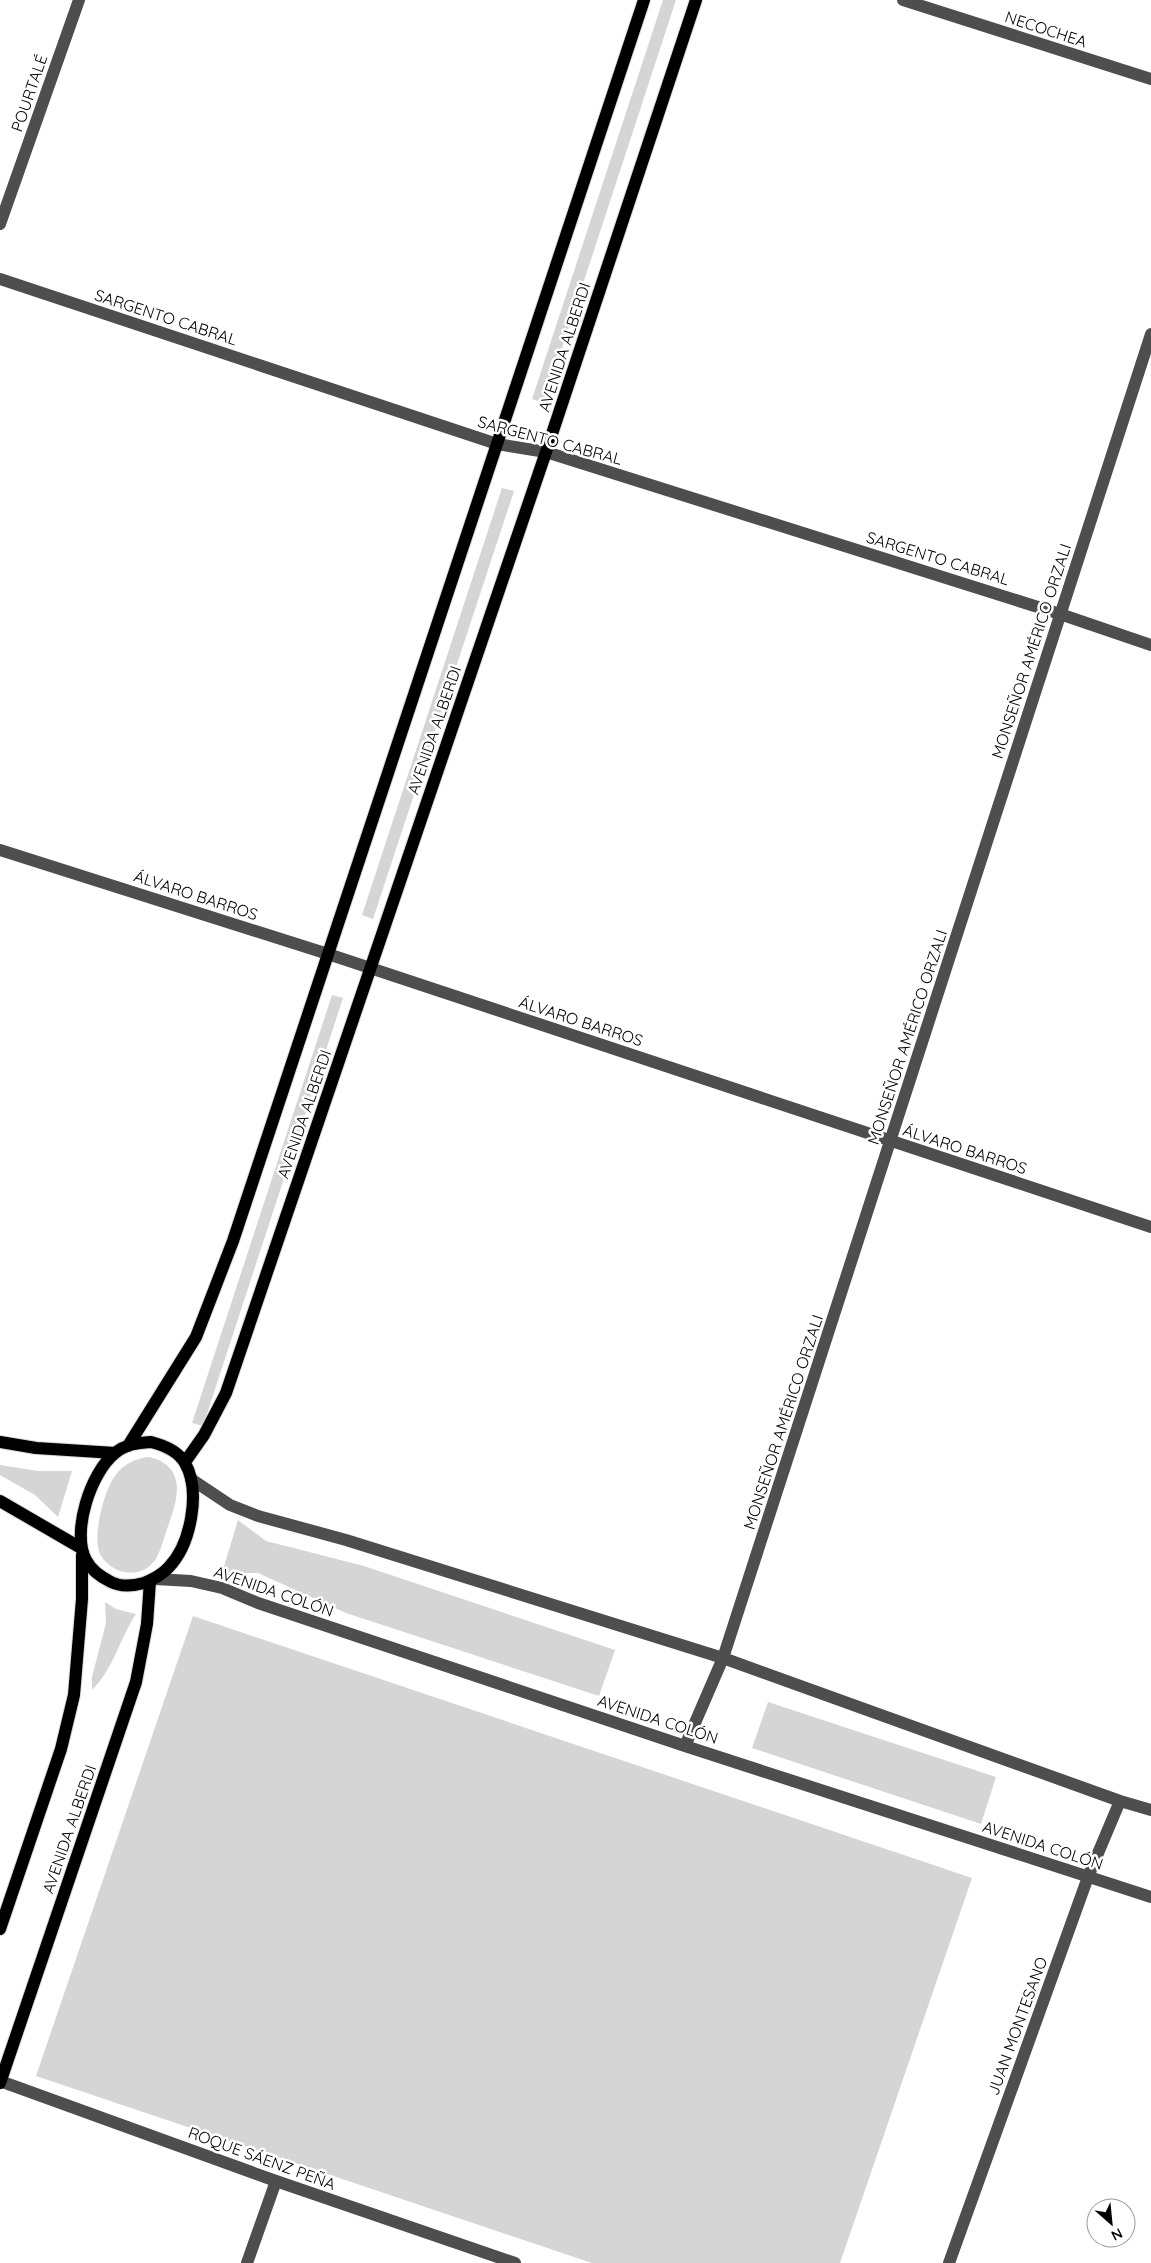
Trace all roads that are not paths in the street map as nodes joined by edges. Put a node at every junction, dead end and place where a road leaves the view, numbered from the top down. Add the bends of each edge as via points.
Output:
1 (79, 0) edge
2 (644, 0) edge
3 (696, 0) edge
4 (903, 0) edge
5 (1151, 79) edge
6 (0, 224) edge
7 (0, 279) edge
8 (1151, 334) edge
9 (496, 444) junction
10 (546, 452) junction
11 (1060, 614) junction
12 (1151, 645) edge
13 (0, 850) edge
14 (328, 954) junction
15 (371, 968) junction
16 (891, 1141) junction
17 (1151, 1227) edge
18 (0, 1442) edge
19 (128, 1446) junction
20 (115, 1453) junction
21 (184, 1462) junction
22 (191, 1479) junction
23 (0, 1500) edge
24 (82, 1550) junction
25 (152, 1580) junction
26 (723, 1658) junction
27 (686, 1746) junction
28 (1120, 1800) junction
29 (1151, 1810) edge
30 (1088, 1877) junction
31 (1151, 1897) edge
32 (0, 1929) edge
33 (0, 2082) edge
34 (276, 2181) junction
35 (247, 2263) edge
36 (515, 2263) edge
37 (949, 2263) edge

1 - 6 street, POURTALÉ
2 - 9 main road, AVENIDA ALBERDI
3 - 10 main road, AVENIDA ALBERDI
4 - 5 street, NECOCHEA
7 - 9 street, SARGENTO CABRAL
8 - 11 street, MONSEÑOR AMÉRICO ORZALI
9 - 10 street, SARGENTO CABRAL
9 - 14 main road, AVENIDA ALBERDI
10 - 11 street, SARGENTO CABRAL
10 - 15 main road, AVENIDA ALBERDI
11 - 12 street, SARGENTO CABRAL
11 - 16 street, MONSEÑOR AMÉRICO ORZALI
13 - 14 street, ÁLVARO BARROS
14 - 15 street, ÁLVARO BARROS
14 - 19 main road, AVENIDA ALBERDI via 232,1241 196,1337
15 - 16 street, ÁLVARO BARROS
15 - 21 main road, AVENIDA ALBERDI via 226,1393 204,1435
16 - 17 street, ÁLVARO BARROS
16 - 26 street, MONSEÑOR AMÉRICO ORZALI
18 - 20 main road via 36,1448
19 - 20 main road
19 - 21 main road via 151,1442 164,1445
20 - 24 main road via 102,1467 85,1506 80,1533
21 - 22 main road
22 - 25 main road via 194,1502 182,1546 171,1566
22 - 26 street via 230,1505 258,1516 346,1540
23 - 24 main road
24 - 25 main road via 89,1567 118,1586
24 - 32 main road, AVENIDA ALBERDI via 82,1599 74,1695 61,1749
25 - 27 street, AVENIDA COLÓN via 191,1581 222,1588 258,1603
25 - 33 main road, AVENIDA ALBERDI via 136,1682
26 - 27 street, MONSEÑOR AMÉRICO ORZALI
26 - 28 street
27 - 30 street, AVENIDA COLÓN
28 - 29 street
28 - 30 street, JUAN MONTESANO
30 - 31 street, AVENIDA COLÓN
30 - 37 street, JUAN MONTESANO
33 - 34 street, ROQUE SÁENZ PEÑA
34 - 35 street
34 - 36 street, ROQUE SÁENZ PEÑA

